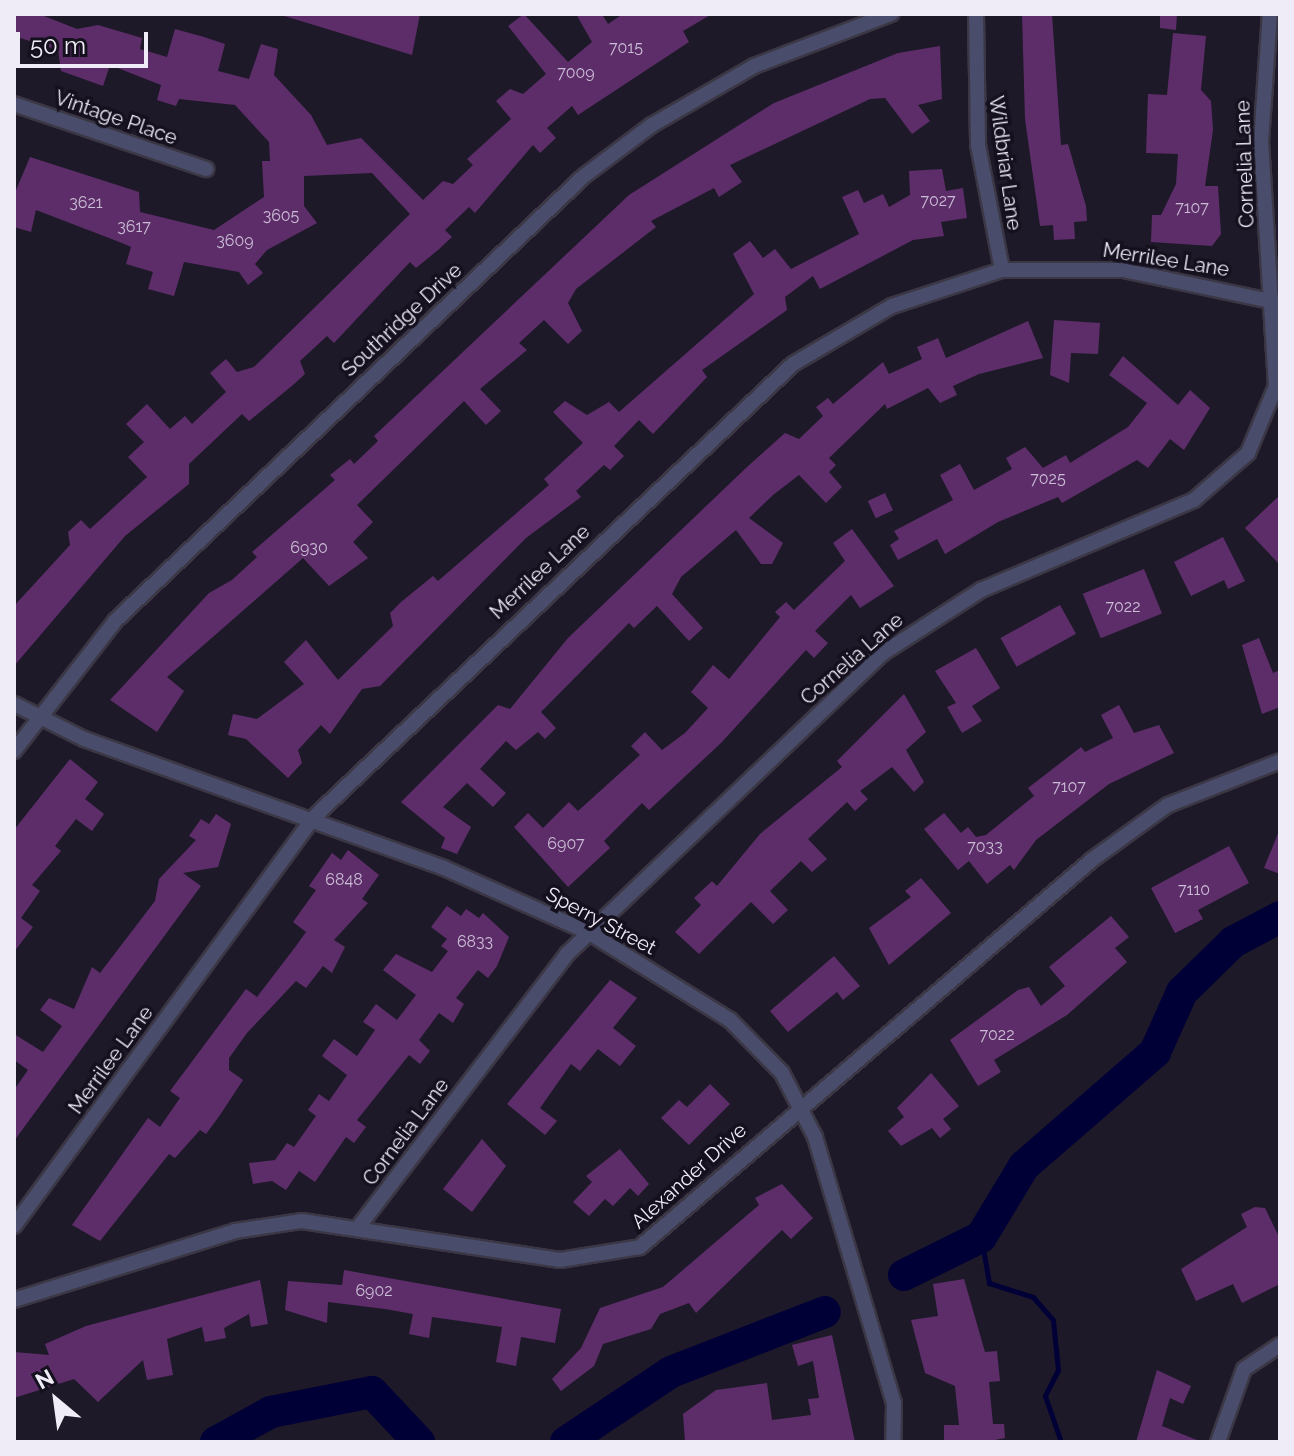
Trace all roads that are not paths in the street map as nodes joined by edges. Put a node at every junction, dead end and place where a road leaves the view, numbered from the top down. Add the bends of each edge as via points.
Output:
1 (891, 14) edge
2 (976, 14) edge
3 (1270, 14) edge
4 (14, 104) edge
5 (206, 169) dead end
6 (1002, 270) junction
7 (1277, 302) edge
8 (14, 704) edge
9 (38, 716) junction
10 (14, 751) edge
11 (1280, 761) edge
12 (314, 817) junction
13 (588, 932) junction
14 (801, 1102) junction
15 (360, 1225) junction
16 (14, 1226) edge
17 (14, 1300) edge
18 (1279, 1349) edge
19 (893, 1442) edge
20 (1218, 1442) edge

1 - 9 street, Southridge Drive via 754,66 652,125 584,176 180,556 116,620
2 - 6 street, Wildbriar Lane via 978,145
3 - 7 street, Cornelia Lane via 1261,142
4 - 5 street, Vintage Place
6 - 7 street, Merrilee Lane via 1123,270
6 - 12 street, Merrilee Lane via 892,306 793,364
7 - 13 street, Cornelia Lane via 1271,408 1231,473 1194,500 981,590 914,629
8 - 9 street, Sperry Street
9 - 10 street, Southridge Drive
9 - 12 street, Sperry Street via 136,758
11 - 14 street, Alexander Drive via 1156,814
12 - 13 street, Sperry Street
12 - 16 street, Merrilee Lane
13 - 14 street, Sperry Street via 730,1020 758,1043
13 - 15 street, Cornelia Lane
14 - 15 street, Alexander Drive via 667,1228 607,1257 560,1260
14 - 19 street, Sperry Street via 894,1403
15 - 17 street, Alexander Drive via 302,1221 235,1231
18 - 20 street via 1244,1369

